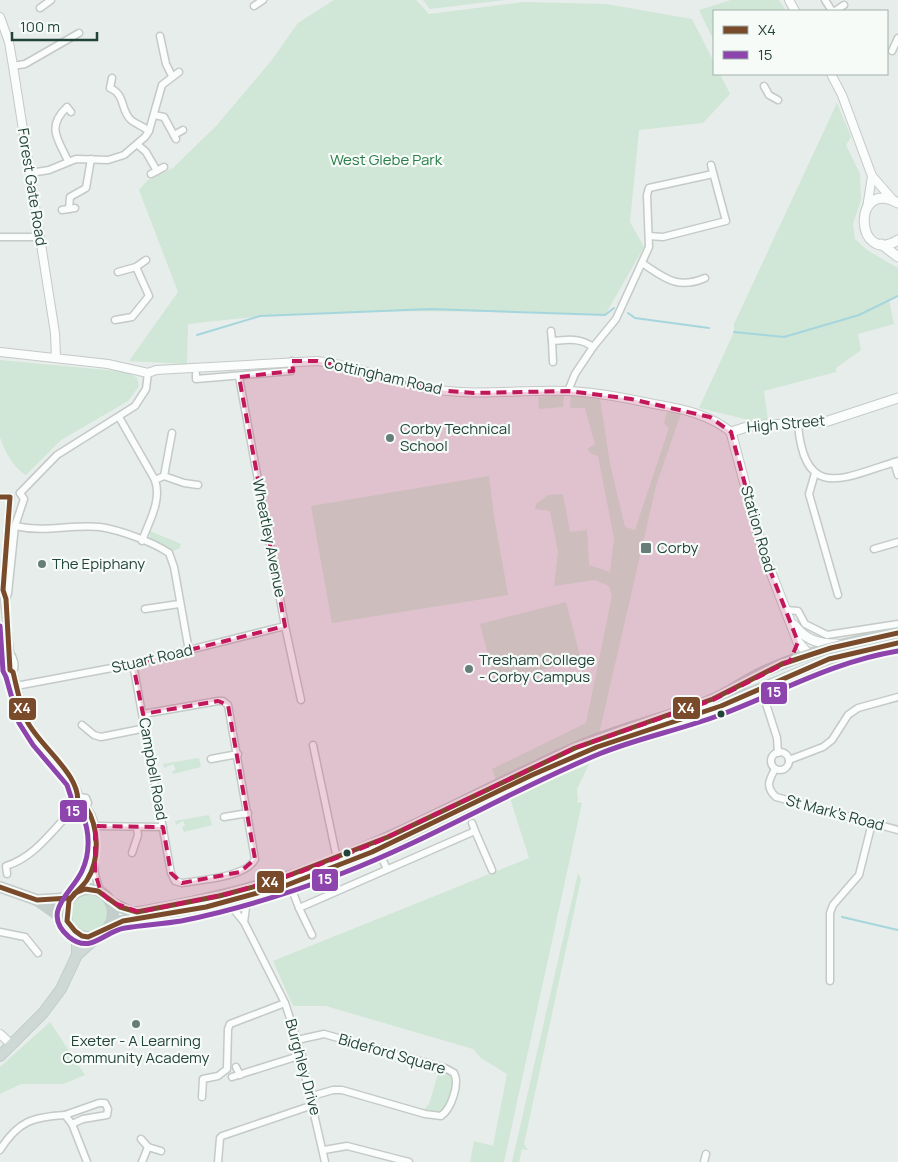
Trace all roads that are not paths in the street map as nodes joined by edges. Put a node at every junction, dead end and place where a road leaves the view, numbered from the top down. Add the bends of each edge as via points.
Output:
1 (51, 0) edge
2 (263, 0) edge
3 (825, 0) edge
4 (254, 6) dead end
5 (844, 6) dead end
6 (40, 8) dead end
7 (833, 10) edge
8 (836, 10) edge
9 (0, 17) edge
10 (79, 33) dead end
11 (160, 36) dead end
12 (898, 38) edge
13 (892, 51) dead end
14 (14, 66) junction
15 (179, 72) dead end
16 (832, 75) edge
17 (172, 76) junction
18 (112, 78) dead end
19 (764, 86) dead end
20 (778, 100) dead end
21 (71, 112) dead end
22 (154, 115) junction
23 (183, 130) dead end
24 (149, 131) junction
25 (138, 145) junction
26 (90, 159) junction
27 (68, 160) junction
28 (711, 165) dead end
29 (164, 167) dead end
30 (30, 174) junction
31 (713, 174) junction
32 (872, 176) junction
33 (897, 202) edge
34 (867, 208) junction
35 (69, 209) dead end
36 (649, 236) junction
37 (0, 237) edge
38 (40, 237) junction
39 (898, 240) edge
40 (881, 244) junction
41 (898, 257) edge
42 (146, 260) dead end
43 (642, 263) junction
44 (136, 267) junction
45 (118, 272) dead end
46 (705, 278) dead end
47 (115, 320) dead end
48 (551, 331) dead end
49 (552, 341) junction
50 (593, 347) junction
51 (0, 352) edge
52 (56, 358) junction
53 (292, 361) junction
54 (553, 362) dead end
55 (148, 373) junction
56 (196, 374) dead end
57 (239, 376) junction
58 (568, 391) junction
59 (898, 398) edge
60 (119, 417) junction
61 (798, 425) junction
62 (732, 432) junction
63 (172, 433) dead end
64 (896, 462) edge
65 (815, 473) junction
66 (898, 475) edge
67 (164, 476) junction
68 (155, 480) junction
69 (198, 485) dead end
70 (20, 493) junction
71 (0, 497) edge
72 (10, 499) junction
73 (22, 504) junction
74 (15, 526) junction
75 (142, 541) junction
76 (898, 542) edge
77 (874, 549) dead end
78 (2, 565) edge
79 (838, 595) dead end
80 (6, 599) junction
81 (179, 604) junction
82 (145, 609) dead end
83 (786, 610) junction
84 (792, 623) junction
85 (898, 624) edge
86 (285, 626) junction
87 (898, 633) edge
88 (798, 642) junction
89 (898, 643) edge
90 (843, 649) junction
91 (189, 651) junction
92 (808, 654) junction
93 (790, 660) junction
94 (133, 664) junction
95 (764, 671) junction
96 (16, 686) junction
97 (761, 688) junction
98 (732, 690) junction
99 (898, 697) edge
100 (301, 700) dead end
101 (143, 714) junction
102 (87, 725) dead end
103 (146, 728) junction
104 (312, 745) dead end
105 (778, 753) junction
106 (238, 754) junction
107 (211, 759) dead end
108 (789, 760) junction
109 (775, 769) junction
110 (79, 797) junction
111 (77, 805) junction
112 (86, 807) junction
113 (248, 812) junction
114 (224, 817) dead end
115 (472, 823) dead end
116 (872, 823) junction
117 (95, 826) junction
118 (137, 827) junction
119 (163, 827) junction
120 (898, 830) edge
121 (475, 831) junction
122 (378, 850) junction
123 (132, 853) dead end
124 (337, 859) junction
125 (94, 864) junction
126 (387, 869) junction
127 (492, 870) dead end
128 (7, 874) dead end
129 (0, 887) edge
130 (101, 892) junction
131 (257, 894) junction
132 (294, 895) dead end
133 (73, 896) junction
134 (37, 900) junction
135 (111, 902) junction
136 (222, 904) junction
137 (299, 908) junction
138 (67, 921) junction
139 (244, 922) junction
140 (110, 925) junction
141 (0, 932) edge
142 (77, 934) junction
143 (98, 935) junction
144 (312, 935) dead end
145 (38, 953) dead end
146 (77, 955) junction
147 (830, 981) dead end
148 (285, 1003) junction
149 (0, 1034) edge
150 (297, 1040) junction
151 (12, 1045) junction
152 (302, 1055) junction
153 (0, 1056) edge
154 (236, 1066) dead end
155 (240, 1075) junction
156 (232, 1077) dead end
157 (312, 1096) junction
158 (202, 1097) dead end
159 (313, 1105) junction
160 (65, 1115) junction
161 (72, 1124) junction
162 (140, 1139) dead end
163 (148, 1147) junction
164 (0, 1150) edge
165 (324, 1150) junction
166 (161, 1151) dead end
167 (706, 1154) dead end
168 (87, 1162) edge
169 (142, 1162) edge
170 (218, 1162) edge
171 (325, 1162) edge
172 (409, 1162) edge
173 (704, 1162) edge

1 - 6 street
2 - 4 street
3 - 7 street
5 - 8 street
9 - 14 street, Forest Gate Road
10 - 14 street via 25,64
11 - 17 street via 160,45
12 - 13 street
14 - 30 street, Forest Gate Road
15 - 17 street
16 - 32 street
17 - 22 street via 162,85
18 - 24 street via 110,88 123,99 131,120
19 - 20 street via 768,95
21 - 27 street via 67,107 59,114 55,126
22 - 23 street via 164,117 175,137
22 - 24 street
24 - 25 street
25 - 26 street via 124,155 108,160
25 - 29 street via 146,152 154,172
26 - 27 street
26 - 35 street via 86,188 70,197
27 - 30 street via 49,170
28 - 31 street
30 - 38 street, Forest Gate Road
31 - 36 street via 649,188
31 - 36 street via 726,221 663,237
32 - 33 street
32 - 34 street
33 - 34 main road via 884,199
34 - 40 main road via 863,215 864,230
36 - 43 street via 649,246
37 - 38 street
38 - 52 street, Forest Gate Road
39 - 40 main road
40 - 41 main road
42 - 44 street
43 - 46 street via 677,282 690,284
43 - 50 street via 616,319
44 - 45 street
44 - 47 street via 149,296 132,317
48 - 49 street
49 - 50 street via 575,339
49 - 54 street
50 - 58 street
51 - 52 street, Cottingham Road
52 - 55 street, Cottingham Road
53 - 55 street, Cottingham Road
53 - 57 street via 291,371
53 - 58 street, Cottingham Road via 337,363 399,382 456,392
55 - 60 street via 142,398
56 - 57 street via 196,379
57 - 86 street, Wheatley Avenue
58 - 62 street, Cottingham Road via 699,414 710,417
59 - 61 main road, High Street via 837,419
60 - 68 street
60 - 70 street via 56,455
61 - 62 main road, High Street via 750,426
61 - 65 street via 804,459
62 - 83 main road, Station Road via 758,536
63 - 67 street
64 - 65 street via 838,479
64 - 66 street
65 - 79 street via 809,494
67 - 68 street
67 - 69 street via 183,485
68 - 75 street via 158,499
70 - 72 street via 14,493
70 - 73 street via 24,499
71 - 72 street
72 - 73 street via 16,507
72 - 78 street
73 - 74 street
74 - 75 street via 35,530 99,527
74 - 80 street
75 - 81 street via 169,553
76 - 77 street
78 - 80 street
80 - 96 street via 8,657
81 - 82 street
81 - 91 street
83 - 84 main road, Station Road
83 - 85 street via 798,611 805,624 827,635
84 - 88 main road, Station Road
84 - 90 main road, Station Road via 809,640
86 - 91 street, Stuart Road
86 - 100 street, Wheatley Avenue
87 - 90 highway
88 - 92 main road, Station Road
88 - 93 main road
89 - 90 highway
90 - 92 highway via 813,658
90 - 97 highway
91 - 94 street, Stuart Road
92 - 93 highway
93 - 95 highway
94 - 96 street, Stuart Road
94 - 101 street, Campbell Road
95 - 97 highway
95 - 98 highway
96 - 110 street via 29,725 74,781
97 - 98 highway via 754,684
97 - 105 street via 777,738
97 - 122 highway via 697,715 597,747
98 - 124 highway via 698,706 575,748
99 - 108 street via 858,708 848,715 832,740 823,747
101 - 103 street, Campbell Road
101 - 106 street via 223,701 230,709
102 - 103 street via 94,735 101,737
103 - 119 street, Campbell Road
104 - 124 street
105 - 108 street
105 - 109 street via 771,760
106 - 107 street
106 - 113 street
108 - 109 street via 788,766
109 - 116 street, St Mark's Road via 768,782 776,797
110 - 111 street
110 - 112 street via 86,798
111 - 112 street via 82,809
111 - 128 street via 32,853 6,866
112 - 117 street
113 - 114 street
113 - 119 street, Campbell Road via 255,859 253,865 240,872 182,883 171,873
115 - 121 street
116 - 120 street, St Mark's Road
116 - 147 street via 859,875 830,913
117 - 118 street
117 - 125 street
118 - 119 street
118 - 123 street
121 - 126 street
121 - 127 street
122 - 126 street
122 - 131 highway via 339,867
124 - 135 highway via 263,884 175,906 131,912
125 - 130 street
125 - 133 street
126 - 137 street
129 - 134 highway
130 - 133 highway via 92,889
130 - 135 highway
131 - 136 highway
131 - 139 street via 246,907
132 - 137 street
133 - 134 highway
133 - 138 highway via 66,910
134 - 138 highway
135 - 140 highway
136 - 139 street via 235,911
136 - 140 highway
137 - 144 street
138 - 142 highway
139 - 148 street, Burghley Drive
140 - 143 highway
141 - 145 street via 26,937
142 - 143 highway
142 - 146 main road
143 - 146 main road
146 - 151 main road via 55,998
148 - 150 street, Burghley Drive
148 - 158 street via 230,1024 227,1069 218,1076 203,1079
149 - 151 street
150 - 152 street, Burghley Drive
150 - 157 street, Bideford Square via 324,1034 445,1068 457,1079 449,1106 441,1116 342,1090
151 - 153 main road
152 - 155 street
152 - 157 street, Burghley Drive
154 - 155 street
155 - 156 street
157 - 159 street, Burghley Drive
159 - 165 street, Burghley Drive
159 - 170 street via 222,1136
160 - 161 street
160 - 161 street via 105,1103 107,1115
160 - 164 street via 45,1116 20,1126
161 - 168 street
162 - 163 street
163 - 166 street
163 - 169 street
165 - 171 street, Burghley Drive
165 - 172 street via 346,1146
167 - 173 street

